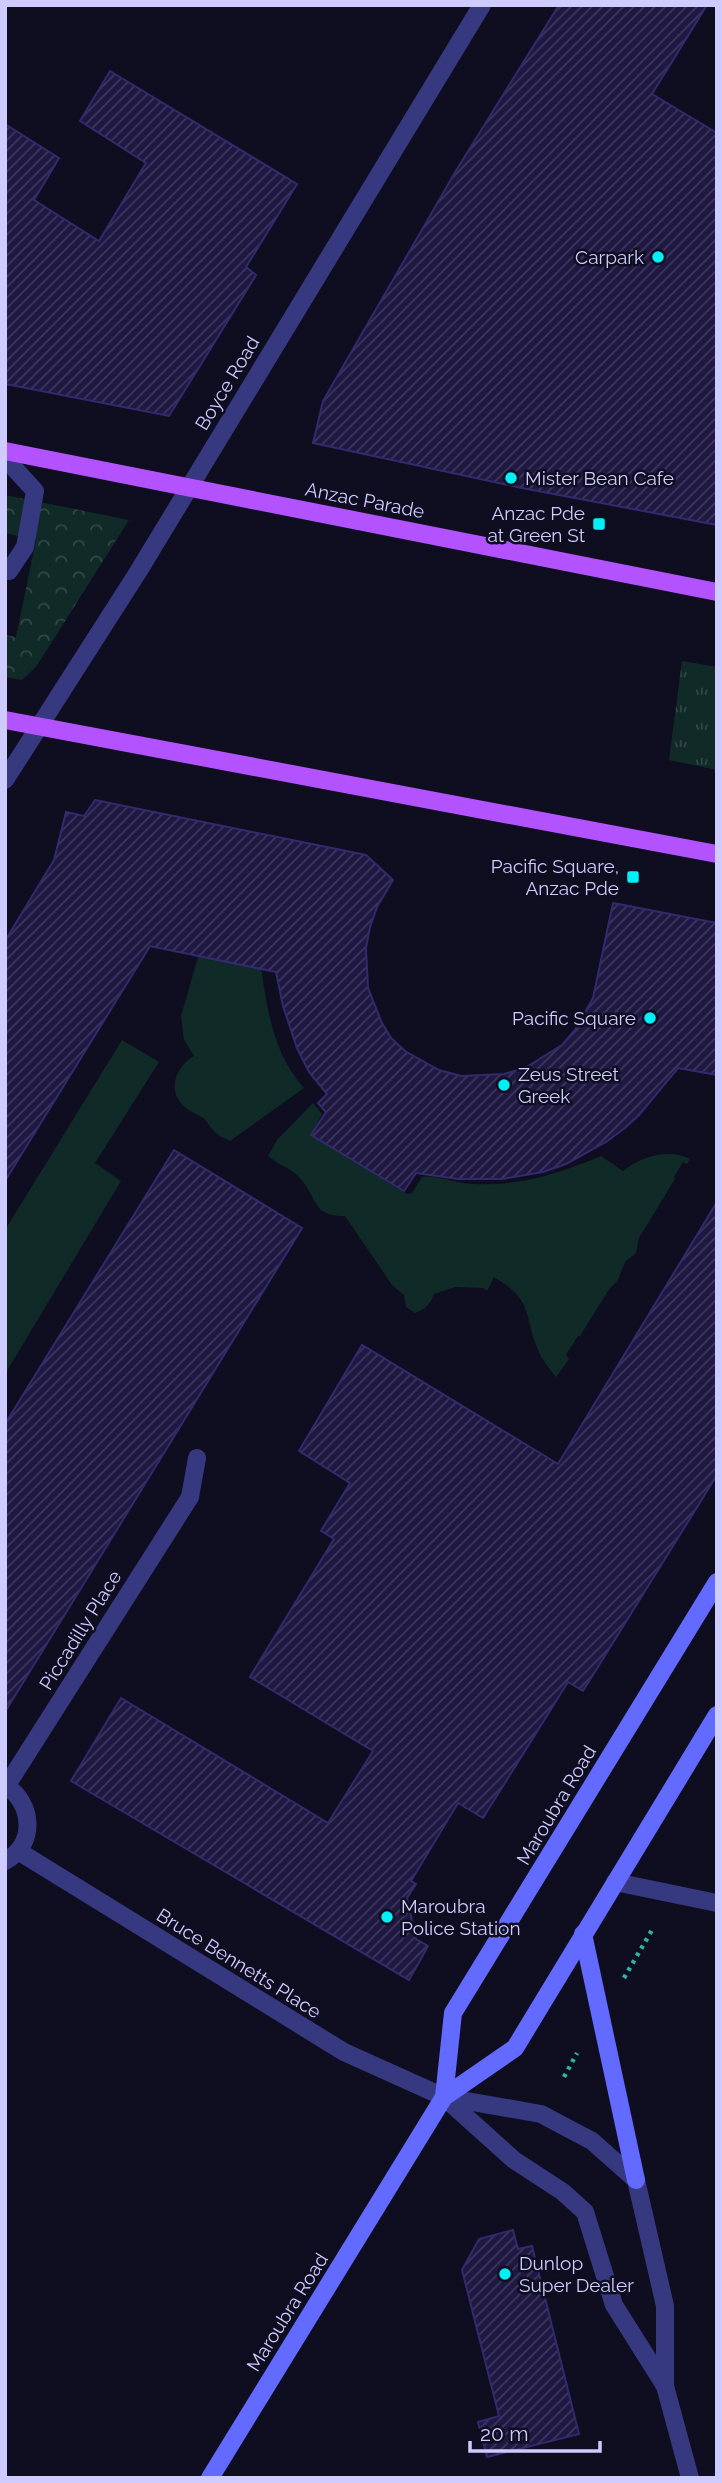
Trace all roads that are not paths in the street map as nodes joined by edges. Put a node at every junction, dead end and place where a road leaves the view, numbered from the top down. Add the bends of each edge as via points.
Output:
1 (482, 5) edge
2 (5, 451) edge
3 (5, 458) edge
4 (189, 487) junction
5 (9, 571) dead end
6 (715, 589) edge
7 (5, 720) edge
8 (38, 726) junction
9 (5, 780) edge
10 (717, 854) edge
11 (198, 1458) dead end
12 (717, 1582) edge
13 (717, 1715) edge
14 (6, 1785) edge
15 (12, 1856) edge
16 (615, 1882) junction
17 (717, 1903) edge
18 (583, 1934) junction
19 (444, 2097) junction
20 (636, 2180) junction
21 (665, 2386) junction
22 (210, 2478) edge
23 (690, 2478) edge

1 - 4 street, Boyce Road
2 - 4 main road, Anzac Parade
3 - 5 street via 35,491 25,547
4 - 6 main road, Anzac Parade
4 - 8 street, Boyce Road
7 - 8 main road
8 - 9 street, Boyce Road
8 - 10 main road
11 - 14 street, Piccadilly Place via 190,1497
12 - 19 main road, Maroubra Road via 453,2012
13 - 16 main road, Maroubra Road
14 - 15 street via 17,1793 28,1816 24,1841
15 - 19 street, Bruce Bennetts Place via 344,2052
16 - 17 street
16 - 18 main road, Maroubra Road
18 - 19 main road, Maroubra Road via 515,2048
18 - 20 main road
19 - 20 street via 541,2114 592,2141
19 - 21 street via 513,2160 585,2212 614,2305
19 - 22 main road, Maroubra Road
20 - 21 street via 664,2306
21 - 23 street

